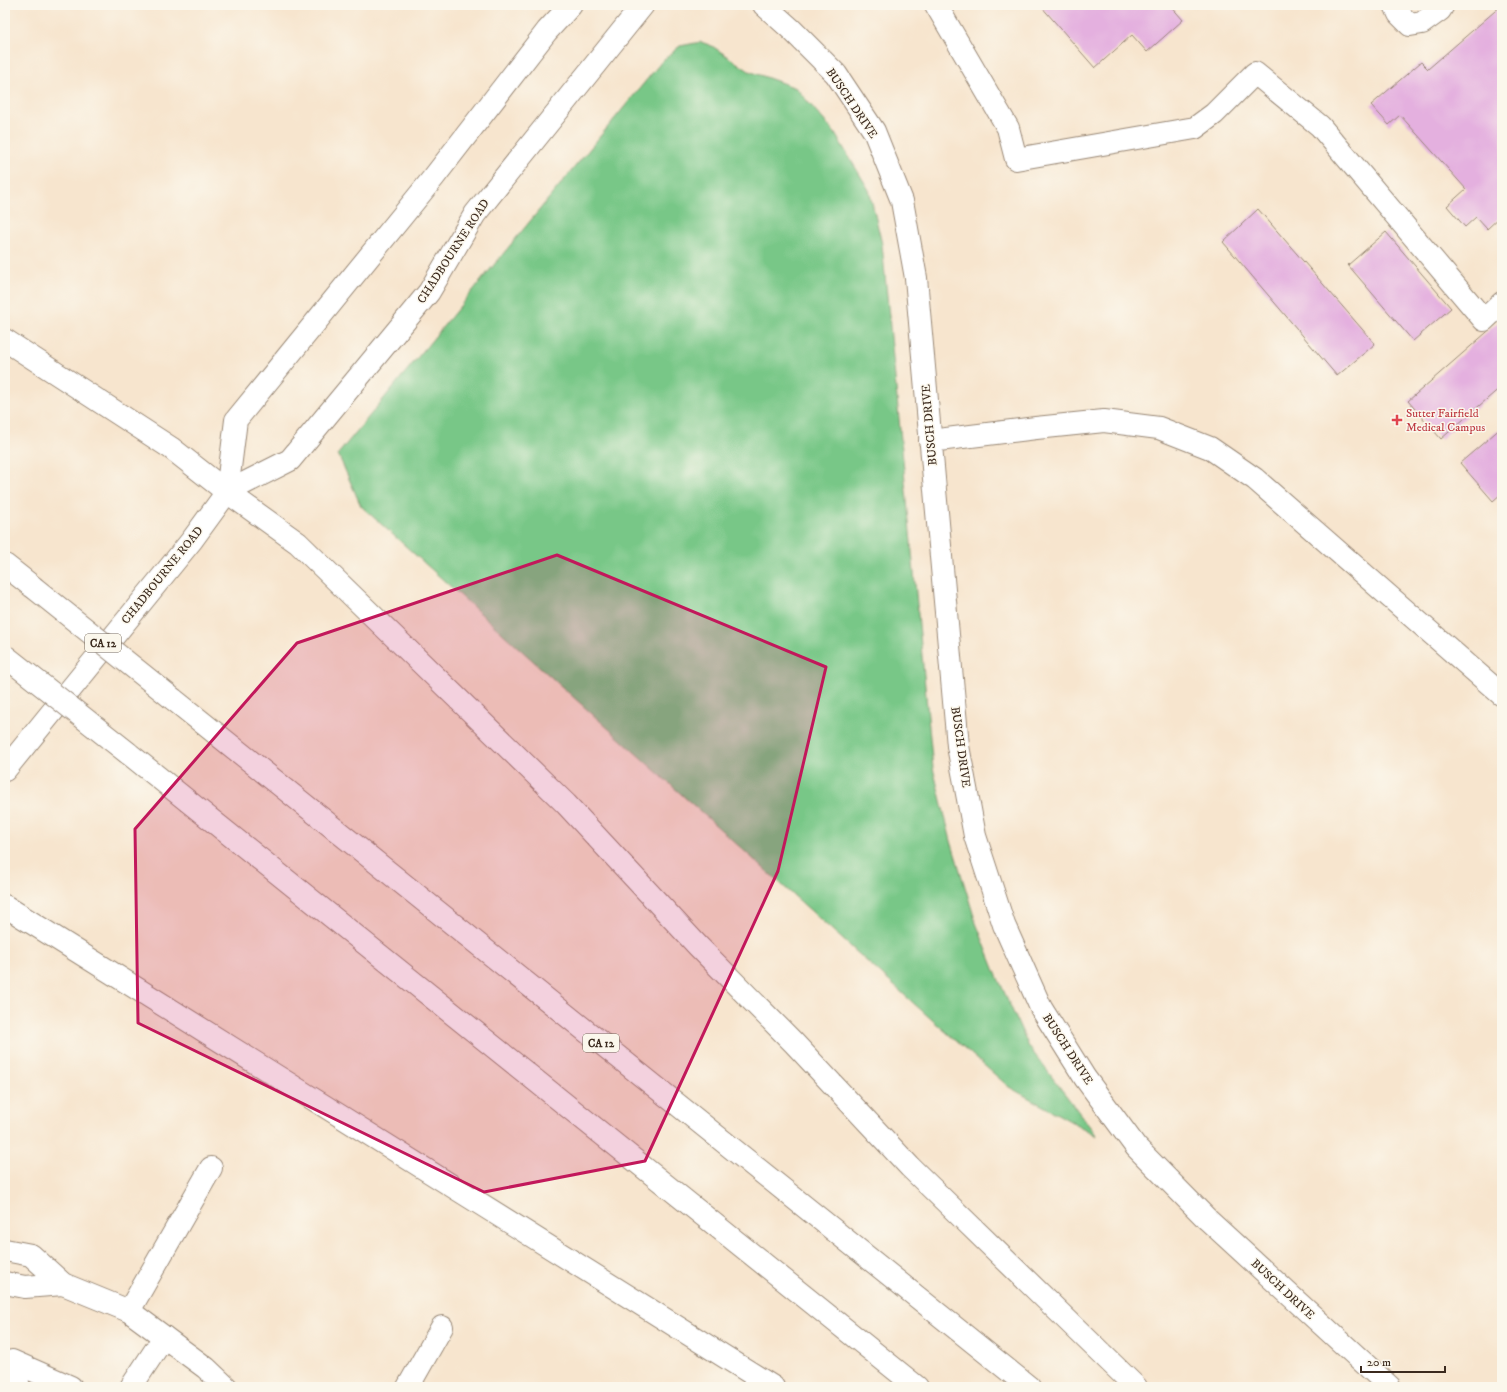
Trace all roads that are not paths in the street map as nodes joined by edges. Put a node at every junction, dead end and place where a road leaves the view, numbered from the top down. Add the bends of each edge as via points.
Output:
1 (557, 5) edge
2 (571, 5) edge
3 (643, 5) edge
4 (764, 5) edge
5 (936, 5) edge
6 (1395, 5) edge
7 (1442, 5) edge
8 (547, 32) junction
9 (1502, 303) edge
10 (5, 340) edge
11 (930, 441) junction
12 (227, 492) junction
13 (5, 565) edge
14 (5, 656) edge
15 (1502, 696) edge
16 (5, 770) edge
17 (5, 906) edge
18 (211, 1168) dead end
19 (5, 1250) edge
20 (5, 1283) edge
21 (63, 1284) junction
22 (129, 1311) junction
23 (442, 1327) dead end
24 (164, 1337) junction
25 (19, 1387) edge
26 (71, 1387) edge
27 (130, 1387) edge
28 (226, 1387) edge
29 (408, 1387) edge
30 (773, 1387) edge
31 (917, 1387) edge
32 (1029, 1387) edge
33 (1136, 1387) edge
34 (1390, 1387) edge

1 - 8 main road
2 - 8 main road, CHADBOURNE ROAD
3 - 12 main road, CHADBOURNE ROAD via 475,214 429,292 290,460
4 - 11 main road, BUSCH DRIVE via 836,74 874,131 902,201 916,278
5 - 9 main road via 1008,128 1016,159 1195,128 1214,114 1255,73 1320,126 1484,320
6 - 7 main road via 1410,24 1422,23 1440,10
8 - 12 main road, CHADBOURNE ROAD via 434,177 236,420
10 - 12 main road via 171,448
11 - 15 main road via 1104,421 1159,428 1210,448 1255,479
11 - 34 main road, BUSCH DRIVE via 958,746 975,836 1004,925 1041,1008 1085,1078 1136,1147 1208,1220
12 - 16 main road, CHADBOURNE ROAD via 192,540
12 - 33 main road via 298,543 566,804 698,946 910,1166
13 - 32 main road, CA 12, bridge
14 - 31 main road, bridge
17 - 30 main road
18 - 22 main road
19 - 21 main road via 31,1255
20 - 21 main road via 25,1287
21 - 22 main road
22 - 24 main road
23 - 29 main road
24 - 27 main road
24 - 28 main road via 206,1368
25 - 26 main road via 12,1361

